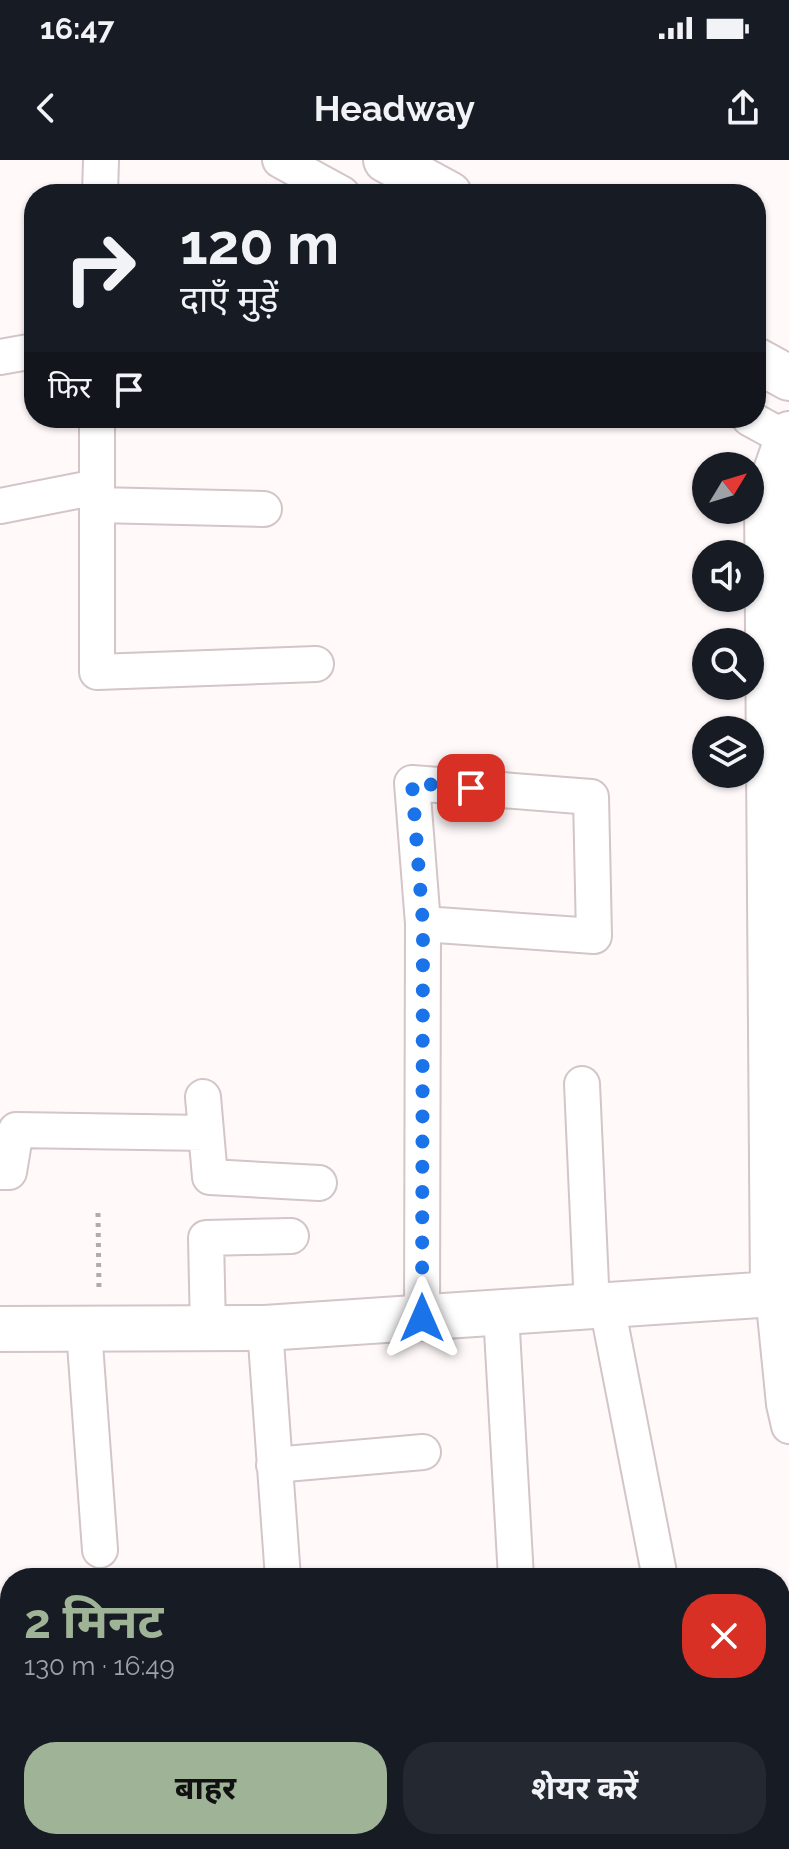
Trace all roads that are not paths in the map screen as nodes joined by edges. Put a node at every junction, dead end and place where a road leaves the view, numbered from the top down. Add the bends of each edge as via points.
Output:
1 (101, 160) edge
2 (280, 160) edge
3 (386, 160) edge
4 (100, 184) edge
5 (324, 184) edge
6 (430, 184) edge
7 (24, 353) edge
8 (0, 357) edge
9 (766, 365) edge
10 (789, 378) edge
11 (766, 426) edge
12 (97, 428) edge
13 (788, 436) edge
14 (97, 496) junction
15 (0, 506) edge
16 (264, 509) dead end
17 (316, 664) dead end
18 (423, 924) junction
19 (582, 1084) dead end
20 (203, 1097) dead end
21 (205, 1133) junction
22 (0, 1172) edge
23 (319, 1183) dead end
24 (291, 1236) dead end
25 (781, 1293) edge
26 (599, 1306) junction
27 (501, 1313) junction
28 (422, 1318) junction
29 (265, 1328) junction
30 (0, 1329) edge
31 (208, 1329) junction
32 (91, 1330) junction
33 (789, 1426) edge
34 (423, 1452) dead end
35 (274, 1465) junction
36 (100, 1550) dead end
37 (282, 1568) edge
38 (515, 1568) edge
39 (658, 1568) edge

1 - 4 street
2 - 5 street
3 - 6 street
7 - 8 street
9 - 10 street
11 - 13 street
12 - 14 street
13 - 25 street via 767,497
14 - 15 street
14 - 16 street
14 - 17 street via 97,672
18 - 18 street via 412,783 591,797 594,936
18 - 28 street
19 - 26 street
20 - 21 street
21 - 22 street via 16,1130 9,1172
21 - 23 street via 210,1177
24 - 31 street via 206,1238
25 - 26 street
25 - 33 street
26 - 27 street
26 - 39 street
27 - 28 street
27 - 38 street
28 - 29 street
29 - 31 street
29 - 35 street
30 - 32 street
31 - 32 street
32 - 36 street
34 - 35 street
35 - 37 street

